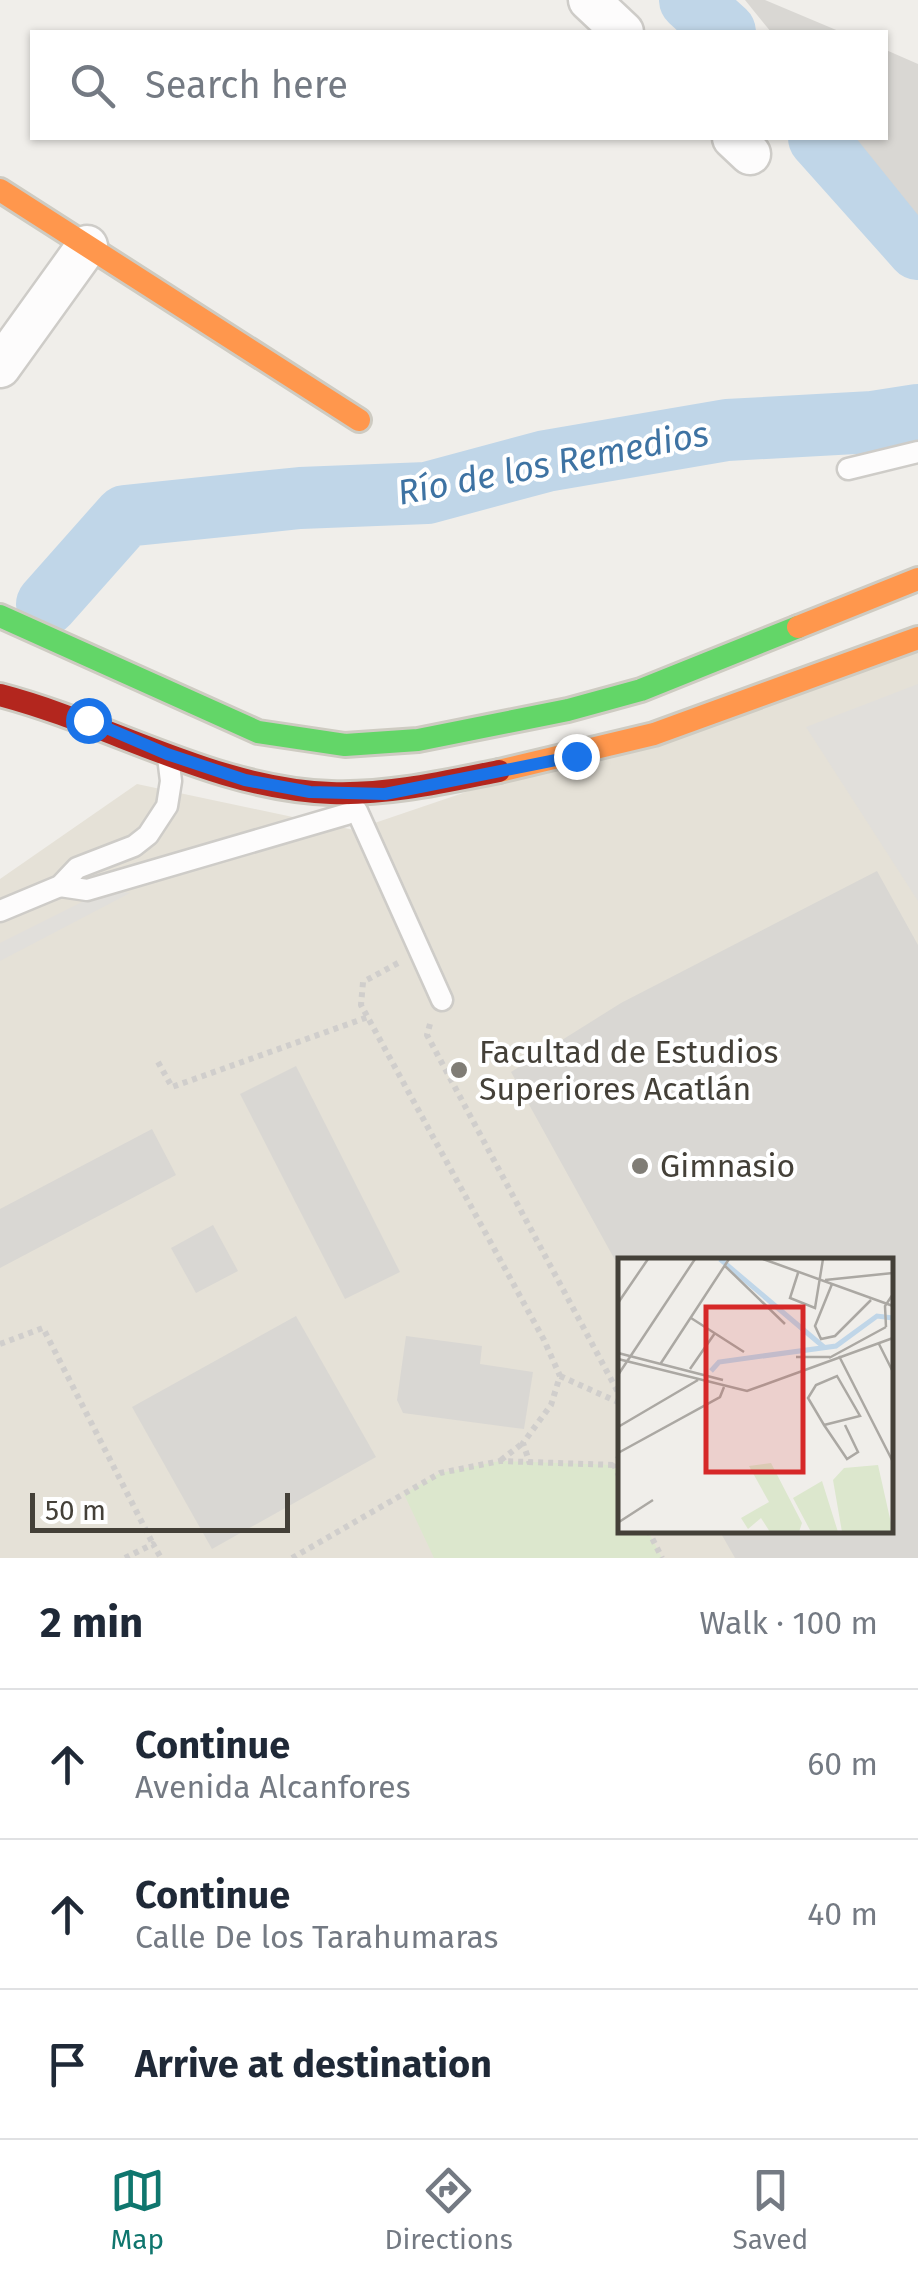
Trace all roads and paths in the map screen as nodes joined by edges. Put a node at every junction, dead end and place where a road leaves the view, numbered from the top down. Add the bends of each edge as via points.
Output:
1 (589, 0) edge
2 (621, 30) edge
3 (0, 190) edge
4 (87, 246) junction
5 (0, 367) edge
6 (359, 420) dead end
7 (918, 452) edge
8 (848, 468) dead end
9 (918, 580) edge
10 (6, 618) edge
11 (918, 638) edge
12 (0, 695) edge
13 (167, 754) junction
14 (385, 794) junction
15 (356, 811) junction
16 (60, 886) junction
17 (0, 911) edge
18 (422, 951) junction
19 (440, 997) joint
20 (368, 1017) junction
21 (158, 1062) dead end
22 (0, 1344) edge
23 (560, 1376) junction
24 (618, 1396) edge
25 (618, 1399) edge
26 (523, 1442) junction
27 (618, 1458) edge
28 (500, 1461) junction
29 (530, 1464) junction
30 (614, 1465) junction
31 (618, 1474) edge
32 (650, 1533) edge
33 (153, 1544) junction
34 (125, 1558) edge
35 (161, 1558) edge
36 (292, 1558) edge
37 (662, 1558) edge

1 - 2 street
3 - 4 main road
4 - 5 street
4 - 6 main road
7 - 8 lane
9 - 10 main road via 640,690 418,740 345,745 258,732
11 - 14 main road via 654,734
12 - 13 main road via 88,720
13 - 14 main road via 245,780 310,792
13 - 16 lane via 171,781 158,825 134,846 77,868
14 - 15 lane
15 - 16 lane via 86,890
15 - 18 lane
16 - 17 lane
18 - 19 lane
18 - 20 path via 362,982
19 - 24 path via 427,1036
20 - 21 path via 172,1087
20 - 23 path
22 - 33 path via 43,1328
23 - 25 path
23 - 26 path via 551,1405
26 - 28 path
26 - 29 path
27 - 30 path
28 - 29 path
28 - 36 path via 440,1473
29 - 30 path
30 - 31 path
32 - 37 path
33 - 34 path
33 - 35 path

